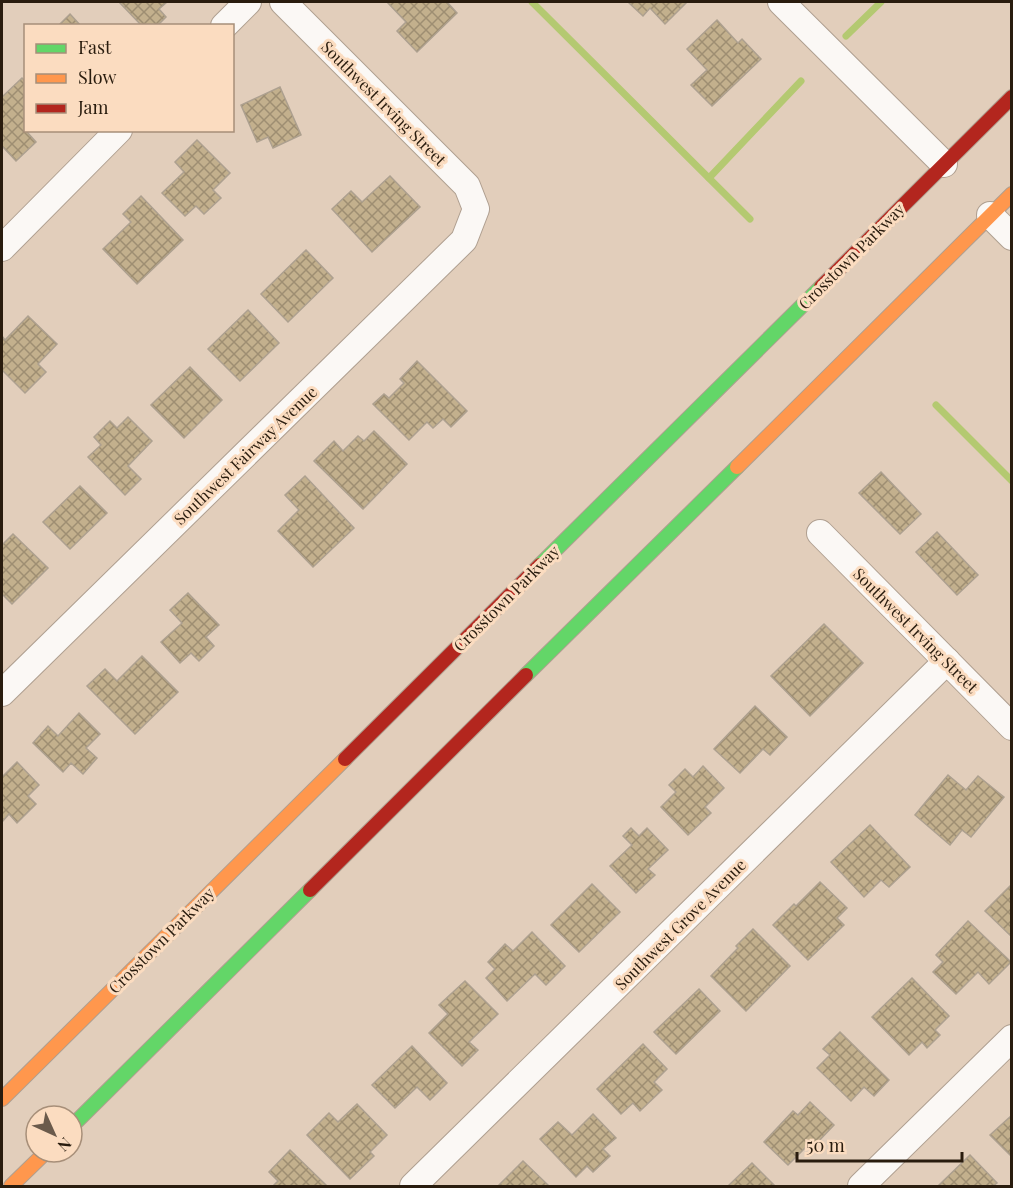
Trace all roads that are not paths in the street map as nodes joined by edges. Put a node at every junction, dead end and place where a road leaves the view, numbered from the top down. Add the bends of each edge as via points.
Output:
1 (248, 2) edge
2 (283, 2) edge
3 (781, 2) edge
4 (226, 24) edge
5 (1011, 97) edge
6 (117, 132) edge
7 (944, 164) junction
8 (1011, 194) edge
9 (476, 209) joint
10 (990, 215) junction
11 (1011, 237) edge
12 (2, 248) edge
13 (820, 534) dead end
14 (946, 661) junction
15 (2, 693) edge
16 (1011, 727) edge
17 (1011, 1038) edge
18 (2, 1099) edge
19 (84, 1114) edge
20 (34, 1164) edge
21 (11, 1186) edge
22 (413, 1186) edge
23 (861, 1186) edge

1 - 4 street
2 - 9 street, Southwest Irving Street via 467,186
3 - 7 street
5 - 7 main road, Crosstown Parkway
6 - 12 street
7 - 18 main road, Crosstown Parkway
8 - 10 main road
9 - 15 street, Southwest Fairway Avenue via 464,240
10 - 11 street
10 - 19 main road
13 - 14 street, Southwest Irving Street
14 - 16 street, Southwest Irving Street
14 - 22 street, Southwest Grove Avenue
17 - 23 street
20 - 21 main road

